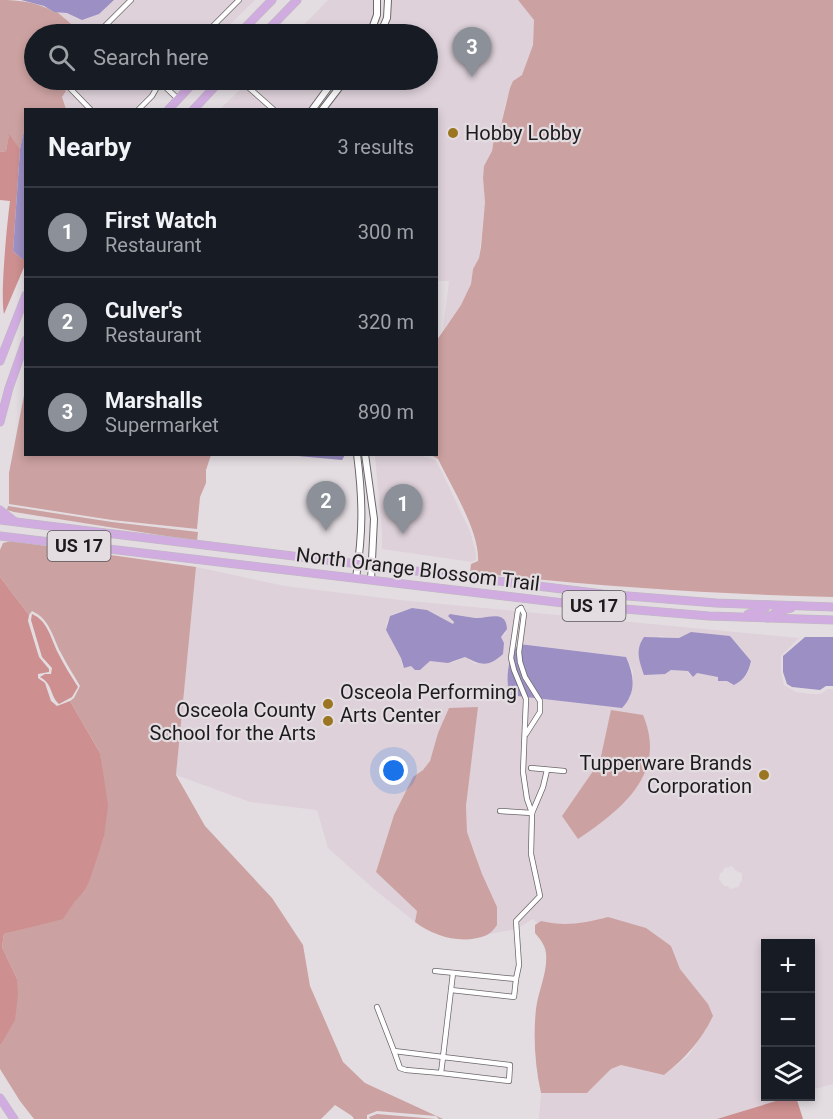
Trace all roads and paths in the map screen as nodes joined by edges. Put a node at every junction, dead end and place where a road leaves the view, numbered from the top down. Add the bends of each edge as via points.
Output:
1 (131, 0) edge
2 (239, 0) edge
3 (272, 0) edge
4 (297, 0) edge
5 (377, 0) edge
6 (388, 0) edge
7 (377, 15) junction
8 (387, 18) junction
9 (108, 24) edge
10 (215, 24) edge
11 (249, 24) edge
12 (274, 24) edge
13 (374, 24) edge
14 (384, 24) edge
15 (72, 90) edge
16 (155, 90) edge
17 (169, 90) edge
18 (187, 90) edge
19 (212, 90) edge
20 (251, 90) edge
21 (327, 90) edge
22 (337, 90) edge
23 (178, 99) junction
24 (89, 108) edge
25 (140, 108) edge
26 (170, 108) edge
27 (195, 108) edge
28 (272, 108) edge
29 (313, 108) edge
30 (324, 108) edge
31 (24, 300) edge
32 (24, 346) edge
33 (0, 361) edge
34 (0, 422) edge
35 (357, 456) edge
36 (365, 456) edge
37 (367, 472) junction
38 (359, 474) junction
39 (0, 510) edge
40 (0, 520) edge
41 (15, 522) junction
42 (0, 536) edge
43 (358, 565) junction
44 (372, 566) junction
45 (356, 578) junction
46 (372, 580) junction
47 (548, 587) junction
48 (526, 599) junction
49 (765, 604) junction
50 (801, 606) junction
51 (833, 607) edge
52 (729, 617) junction
53 (768, 618) junction
54 (833, 620) edge
55 (533, 692) junction
56 (525, 696) junction
57 (525, 712) junction
58 (536, 716) junction
59 (526, 734) junction
60 (531, 768) dead end
61 (547, 770) junction
62 (564, 771) dead end
63 (500, 811) dead end
64 (532, 813) junction
65 (435, 971) dead end
66 (453, 973) junction
67 (516, 979) junction
68 (451, 990) junction
69 (377, 1007) dead end
70 (394, 1051) junction
71 (443, 1057) junction
72 (441, 1073) junction
73 (0, 1098) edge
74 (14, 1119) edge

1 - 9 street
2 - 10 street
3 - 11 main road
4 - 12 main road
5 - 7 street
6 - 8 street
7 - 8 street
7 - 13 street
8 - 14 street
15 - 24 street
16 - 25 street
17 - 23 street
18 - 23 main road
19 - 27 main road
20 - 28 street
21 - 29 street
22 - 30 street
23 - 26 main road
31 - 33 main road
32 - 34 main road
35 - 38 street
36 - 37 street
37 - 38 street
37 - 44 street via 375,519
38 - 43 street via 362,522
39 - 41 main road
40 - 41 main road, North Orange Blossom Trail / US 17
41 - 43 main road, North Orange Blossom Trail / US 17
42 - 45 main road, North Orange Blossom Trail / US 17
43 - 44 main road, North Orange Blossom Trail / US 17
43 - 45 street
44 - 46 street
44 - 47 main road, North Orange Blossom Trail / US 17
45 - 46 main road, North Orange Blossom Trail / US 17
46 - 48 main road, North Orange Blossom Trail / US 17
47 - 48 main road via 534,591
47 - 49 main road, North Orange Blossom Trail / US 17 via 671,600
48 - 52 main road, North Orange Blossom Trail / US 17
49 - 50 main road, North Orange Blossom Trail / US 17
49 - 52 main road via 760,612
50 - 51 main road, North Orange Blossom Trail / US 17
50 - 53 main road via 778,611
52 - 53 main road, North Orange Blossom Trail / US 17
53 - 54 main road, North Orange Blossom Trail / US 17
55 - 56 street
55 - 56 street via 520,662 524,614 521,608 511,658
55 - 58 street via 540,701
56 - 57 street
57 - 58 street via 528,717
57 - 59 street
58 - 59 street
59 - 64 street via 523,772
60 - 61 street
61 - 62 street
61 - 64 street
63 - 64 street
64 - 67 street via 531,854 540,896 516,921
65 - 66 street
66 - 67 street
66 - 68 street
67 - 68 street via 513,997
68 - 71 street
69 - 70 street
70 - 71 street
70 - 72 street via 400,1068
71 - 72 street
71 - 72 street via 510,1065 509,1081
73 - 74 main road

